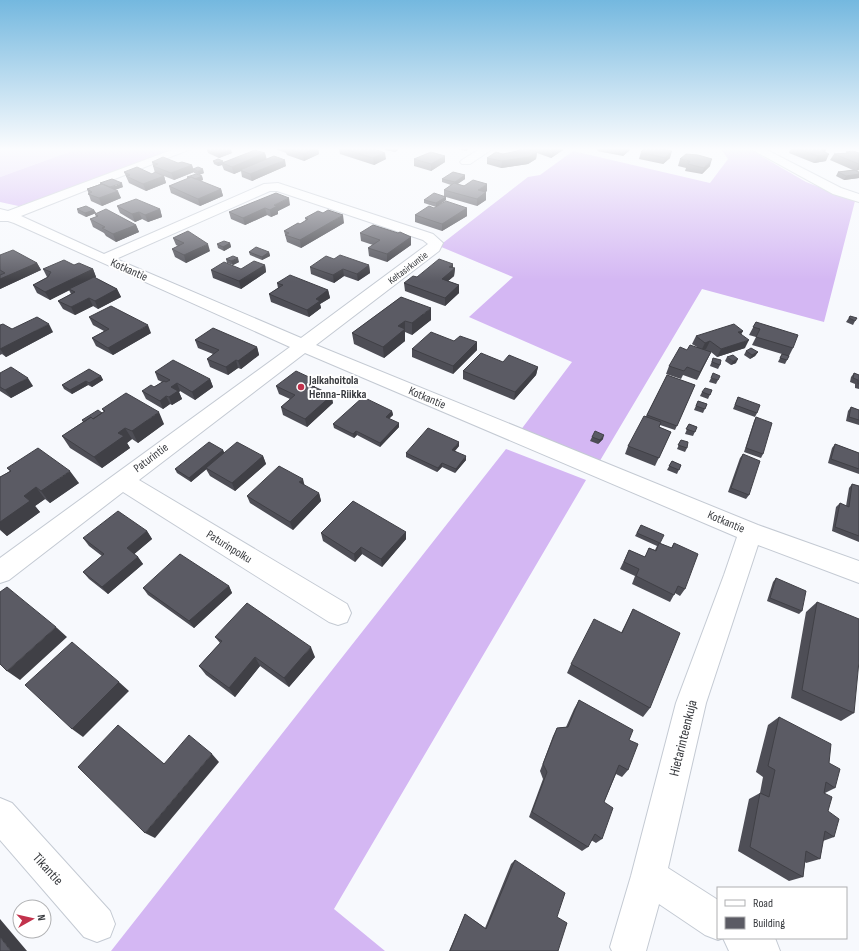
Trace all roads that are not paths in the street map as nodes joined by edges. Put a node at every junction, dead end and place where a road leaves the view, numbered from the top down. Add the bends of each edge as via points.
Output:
1 (67, 192) edge
2 (256, 192) edge
3 (292, 192) edge
4 (837, 192) edge
5 (859, 198) edge
6 (3, 216) edge
7 (104, 259) junction
8 (303, 346) junction
9 (121, 480) junction
10 (750, 532) junction
11 (0, 572) edge
12 (859, 572) edge
13 (338, 613) dead end
14 (0, 815) edge
15 (649, 876) junction
16 (717, 921) edge
17 (97, 924) dead end
18 (743, 939) edge
19 (629, 947) dead end
20 (761, 951) edge

1 - 6 street
2 - 7 street, Keltasirkuntie
3 - 8 street, Keltasirkuntie via 428,237 436,243 434,248
4 - 5 street
6 - 7 street, Kotkantie
7 - 8 street, Kotkantie
8 - 9 street, Paturintie
8 - 10 street, Kotkantie
9 - 11 street, Paturintie
9 - 13 street, Paturinpolku
10 - 12 street, Kotkantie
10 - 15 street, Hietarinteenkuja via 691,703
14 - 17 street, Tikantie
15 - 16 street
15 - 19 street, Hietarinteenkuja
18 - 20 street

